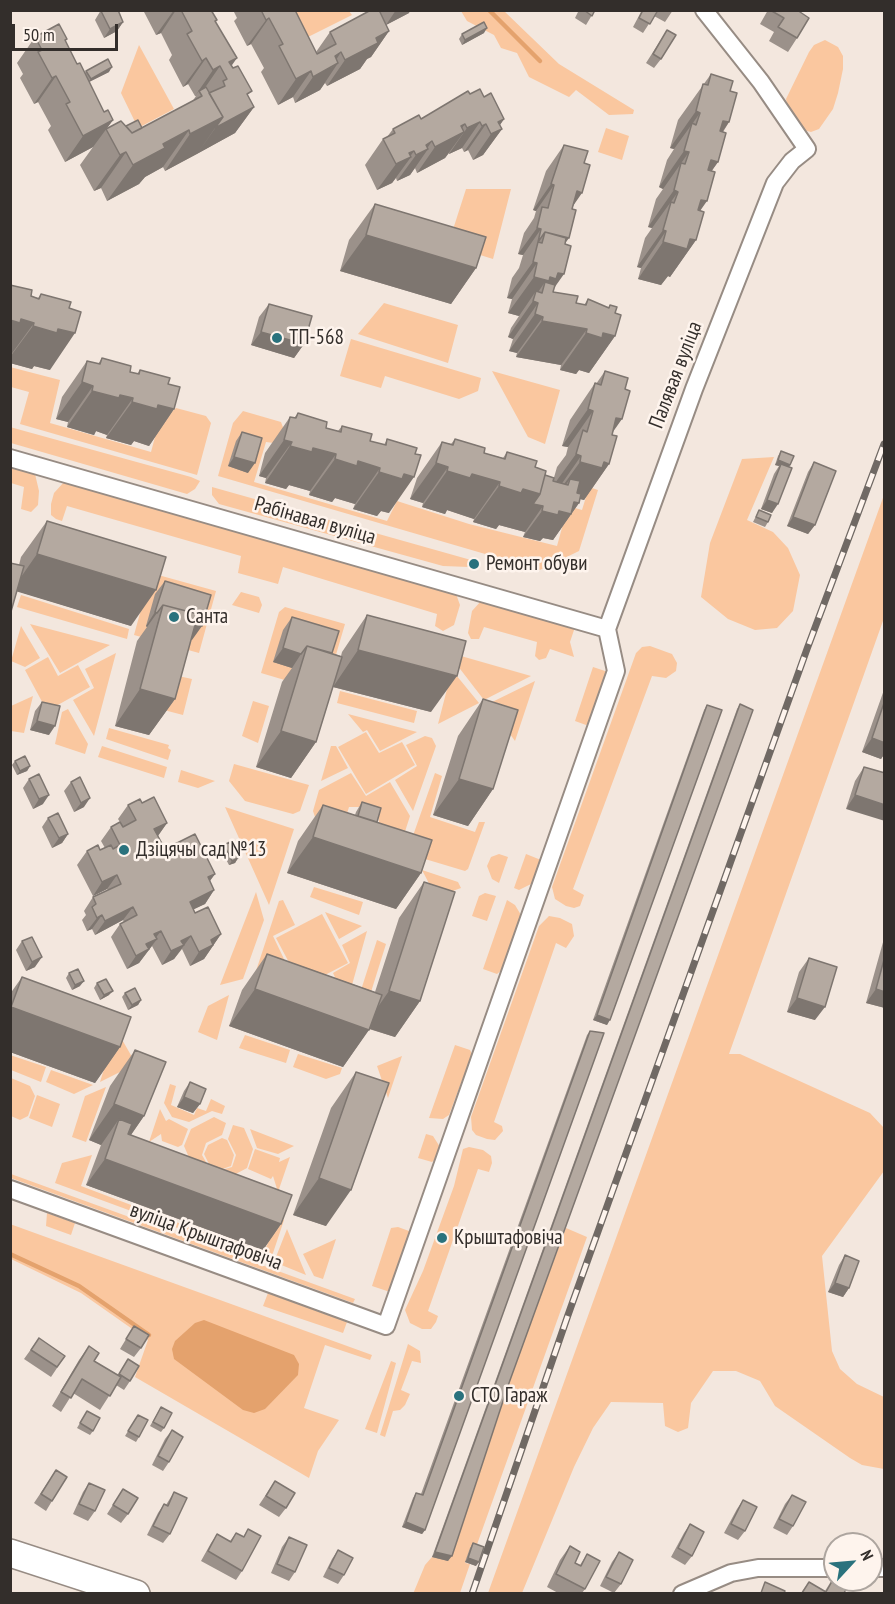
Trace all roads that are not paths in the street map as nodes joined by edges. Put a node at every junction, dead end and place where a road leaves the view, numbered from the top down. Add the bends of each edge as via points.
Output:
1 (704, 10) edge
2 (10, 458) edge
3 (607, 629) junction
4 (10, 1189) edge
5 (10, 1553) edge
6 (823, 1568) edge
7 (136, 1593) edge
8 (682, 1593) edge

1 - 3 street, Палявая вуліца via 807,149 775,183 693,389
2 - 3 street, Рабінавая вуліца
3 - 4 street, вуліца Крыштафовіча via 616,671 386,1326
5 - 7 main road
6 - 8 street via 758,1568 731,1573

